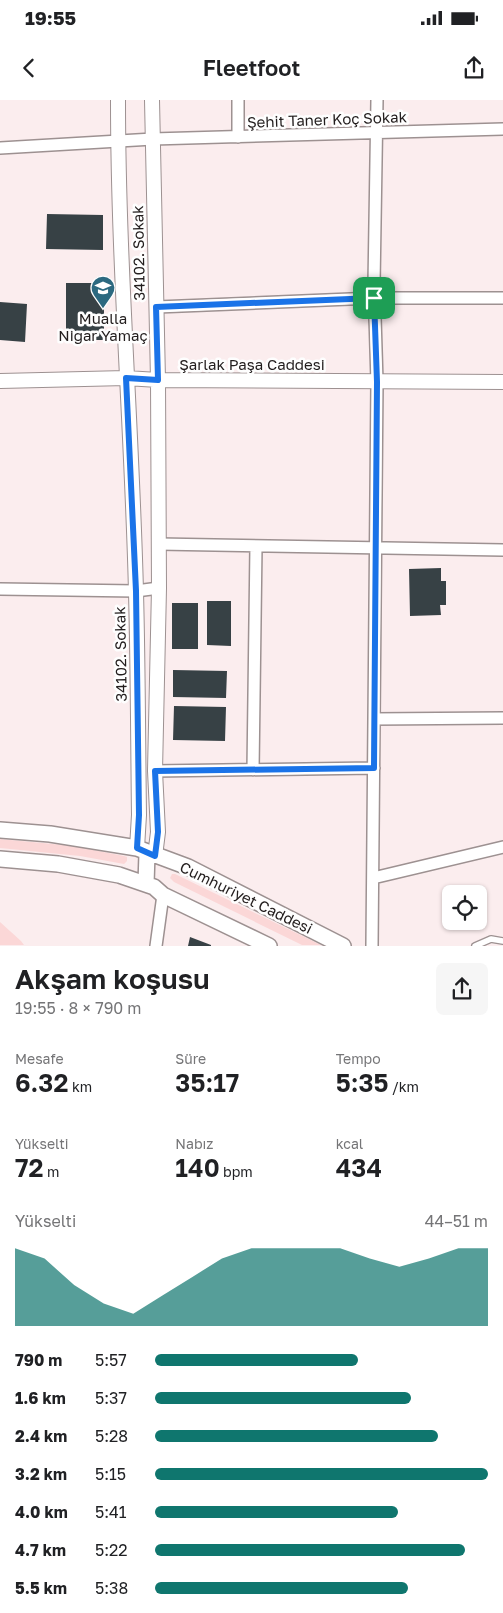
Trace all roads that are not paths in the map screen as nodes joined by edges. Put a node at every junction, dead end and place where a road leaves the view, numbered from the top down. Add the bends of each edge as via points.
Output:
1 (118, 100) edge
2 (152, 100) edge
3 (238, 100) edge
4 (377, 100) edge
5 (503, 129) edge
6 (376, 133) junction
7 (238, 137) junction
8 (153, 140) junction
9 (118, 142) junction
10 (0, 148) edge
11 (374, 298) junction
12 (503, 298) edge
13 (156, 307) junction
14 (126, 378) junction
15 (158, 380) junction
16 (0, 381) edge
17 (377, 382) junction
18 (503, 382) edge
19 (159, 544) junction
20 (256, 546) junction
21 (376, 548) junction
22 (503, 550) edge
23 (160, 588) junction
24 (0, 589) edge
25 (136, 591) junction
26 (503, 718) edge
27 (374, 719) junction
28 (374, 768) junction
29 (253, 770) junction
30 (155, 771) junction
31 (0, 830) edge
32 (503, 846) edge
33 (146, 852) junction
34 (0, 859) edge
35 (372, 878) junction
36 (146, 884) junction
37 (163, 895) junction
38 (503, 941) edge
39 (156, 946) edge
40 (269, 946) edge
41 (343, 946) edge
42 (372, 946) edge
43 (475, 946) edge

1 - 9 street, 34102. Sokak
2 - 8 street, 34102. Sokak
3 - 7 street
4 - 6 street
5 - 6 street, Şehit Taner Koç Sokak
6 - 7 street, Şehit Taner Koç Sokak
6 - 11 street
7 - 8 street, Şehit Taner Koç Sokak
8 - 9 street, Şehit Taner Koç Sokak
8 - 13 street, 34102. Sokak
9 - 10 street, Şehit Taner Koç Sokak
9 - 14 street, 34102. Sokak
11 - 12 street
11 - 13 street
11 - 17 street
13 - 15 street, 34102. Sokak
14 - 15 street, Şarlak Paşa Caddesi
14 - 16 street, Şarlak Paşa Caddesi
14 - 25 street, 34102. Sokak
15 - 17 street, Şarlak Paşa Caddesi
15 - 19 street, 34102. Sokak
17 - 18 street, Şarlak Paşa Caddesi
17 - 21 street
19 - 20 street
19 - 23 street, 34102. Sokak
20 - 21 street
20 - 29 street
21 - 22 street
21 - 27 street
23 - 25 street
23 - 30 street, 34102. Sokak
24 - 25 street
25 - 33 street, 34102. Sokak via 139,806
26 - 27 street
27 - 28 street
28 - 29 street
28 - 35 street
29 - 30 street
30 - 33 street, 34102. Sokak via 158,832
31 - 33 main road, Cumhuriyet Caddesi via 50,834
32 - 35 street
33 - 36 main road
33 - 41 main road, Cumhuriyet Caddesi via 188,867
34 - 36 main road via 58,864 119,875
35 - 42 street
36 - 37 main road
37 - 39 street
37 - 40 main road
38 - 43 lane via 491,939

